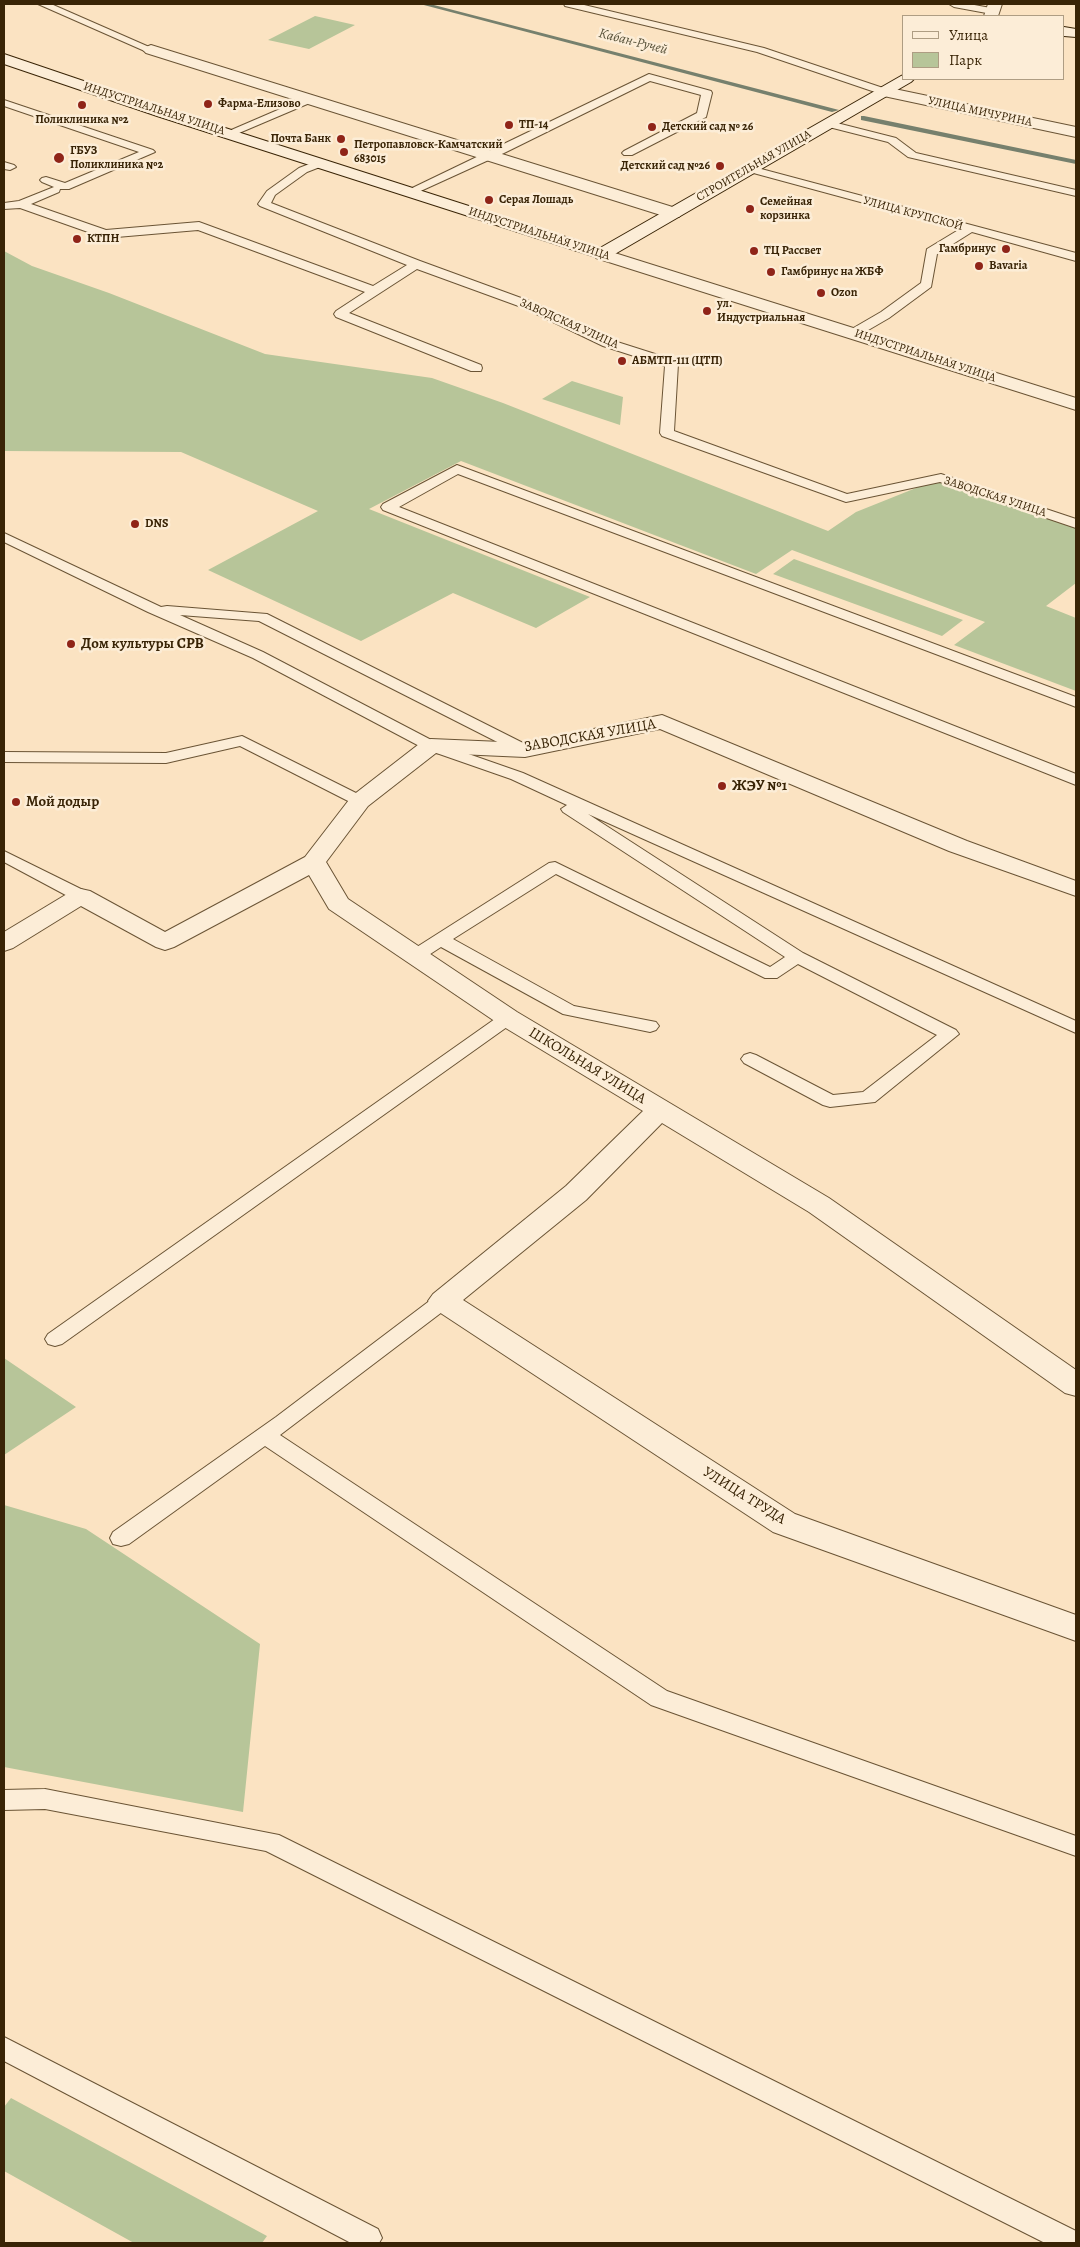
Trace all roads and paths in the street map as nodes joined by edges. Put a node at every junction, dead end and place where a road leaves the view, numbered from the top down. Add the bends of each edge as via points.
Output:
1 (43, 4) edge
2 (569, 4) edge
3 (954, 4) edge
4 (993, 10) edge
5 (151, 50) joint
6 (4, 59) edge
7 (904, 80) edge
8 (885, 92) junction
9 (308, 100) junction
10 (4, 103) edge
11 (829, 124) junction
12 (1076, 132) edge
13 (228, 134) junction
14 (628, 153) dead end
15 (486, 156) junction
16 (321, 163) junction
17 (750, 169) junction
18 (46, 180) dead end
19 (55, 190) dead end
20 (410, 192) junction
21 (1076, 193) edge
22 (21, 204) junction
23 (4, 206) edge
24 (673, 213) junction
25 (969, 229) junction
26 (602, 254) junction
27 (1076, 257) edge
28 (416, 264) junction
29 (374, 291) junction
30 (854, 333) junction
31 (476, 368) dead end
32 (1076, 404) edge
33 (1076, 524) edge
34 (4, 537) edge
35 (153, 609) junction
36 (1076, 702) edge
37 (431, 746) junction
38 (525, 750) junction
39 (4, 758) edge
40 (517, 776) junction
41 (1076, 780) edge
42 (360, 801) junction
43 (4, 856) edge
44 (314, 862) junction
45 (1076, 889) edge
46 (81, 896) junction
47 (442, 940) junction
48 (4, 943) edge
49 (415, 956) junction
50 (797, 957) junction
51 (508, 1018) junction
52 (650, 1026) dead end
53 (1076, 1028) edge
54 (750, 1059) dead end
55 (660, 1110) junction
56 (443, 1301) junction
57 (55, 1339) dead end
58 (1076, 1385) edge
59 (265, 1435) junction
60 (121, 1538) dead end
61 (1076, 1628) edge
62 (4, 1800) edge
63 (1076, 1846) edge
64 (4, 2048) edge
65 (368, 2238) dead end
66 (1072, 2243) edge

1 - 5 lane
2 - 8 lane via 760,50
3 - 4 lane
5 - 9 street
6 - 13 street, ИНДУСТРИАЛЬНАЯ УЛИЦА
7 - 8 street, СТРОИТЕЛЬНАЯ УЛИЦА
8 - 11 street, СТРОИТЕЛЬНАЯ УЛИЦА
8 - 12 street, УЛИЦА МИЧУРИНА
9 - 13 lane
9 - 15 street
10 - 18 lane via 149,152 65,187
11 - 17 street, СТРОИТЕЛЬНАЯ УЛИЦА
11 - 21 lane via 892,140 912,155
13 - 16 street, ИНДУСТРИАЛЬНАЯ УЛИЦА
14 - 15 lane via 702,115 707,93 649,77
15 - 20 lane
15 - 24 street
16 - 20 street, ИНДУСТРИАЛЬНАЯ УЛИЦА
16 - 28 lane, ЗАВОДСКАЯ УЛИЦА via 302,170 271,193 264,204
17 - 24 street, СТРОИТЕЛЬНАЯ УЛИЦА
17 - 25 lane, УЛИЦА КРУПСКОЙ
19 - 22 lane
20 - 26 street, ИНДУСТРИАЛЬНАЯ УЛИЦА
22 - 23 lane
22 - 29 lane via 105,234 199,226
24 - 26 street, СТРОИТЕЛЬНАЯ УЛИЦА
25 - 27 lane, УЛИЦА КРУПСКОЙ
25 - 30 lane via 931,252 927,284
26 - 30 street, ИНДУСТРИАЛЬНАЯ УЛИЦА
28 - 29 lane
28 - 33 lane, ЗАВОДСКАЯ УЛИЦА via 528,305 607,343 672,364 667,433 846,498 940,478
29 - 31 lane via 340,314
30 - 32 street, ИНДУСТРИАЛЬНАЯ УЛИЦА
34 - 35 lane
35 - 37 lane via 258,655
35 - 38 lane via 262,617
36 - 41 lane via 457,469 388,507
37 - 38 street, ЗАВОДСКАЯ УЛИЦА
37 - 40 lane
37 - 42 street
38 - 45 street, ЗАВОДСКАЯ УЛИЦА via 662,722 958,846
39 - 42 lane via 166,758 242,741
40 - 50 lane
40 - 53 lane
42 - 44 street
43 - 46 lane
44 - 46 street via 165,942
44 - 49 street, ШКОЛЬНАЯ УЛИЦА via 338,904
46 - 48 street
47 - 49 lane
47 - 50 lane via 555,867 771,974
47 - 52 lane via 569,1010
49 - 51 street, ШКОЛЬНАЯ УЛИЦА
50 - 54 lane via 950,1034 868,1098 830,1102
51 - 55 street, ШКОЛЬНАЯ УЛИЦА
51 - 57 lane
55 - 56 street, ШКОЛЬНАЯ УЛИЦА via 576,1193
55 - 58 street via 819,1205
56 - 59 lane
56 - 61 street, УЛИЦА ТРУДА via 784,1523
59 - 60 lane
59 - 63 lane via 659,1698
62 - 66 lane via 45,1799 270,1842
64 - 65 lane

